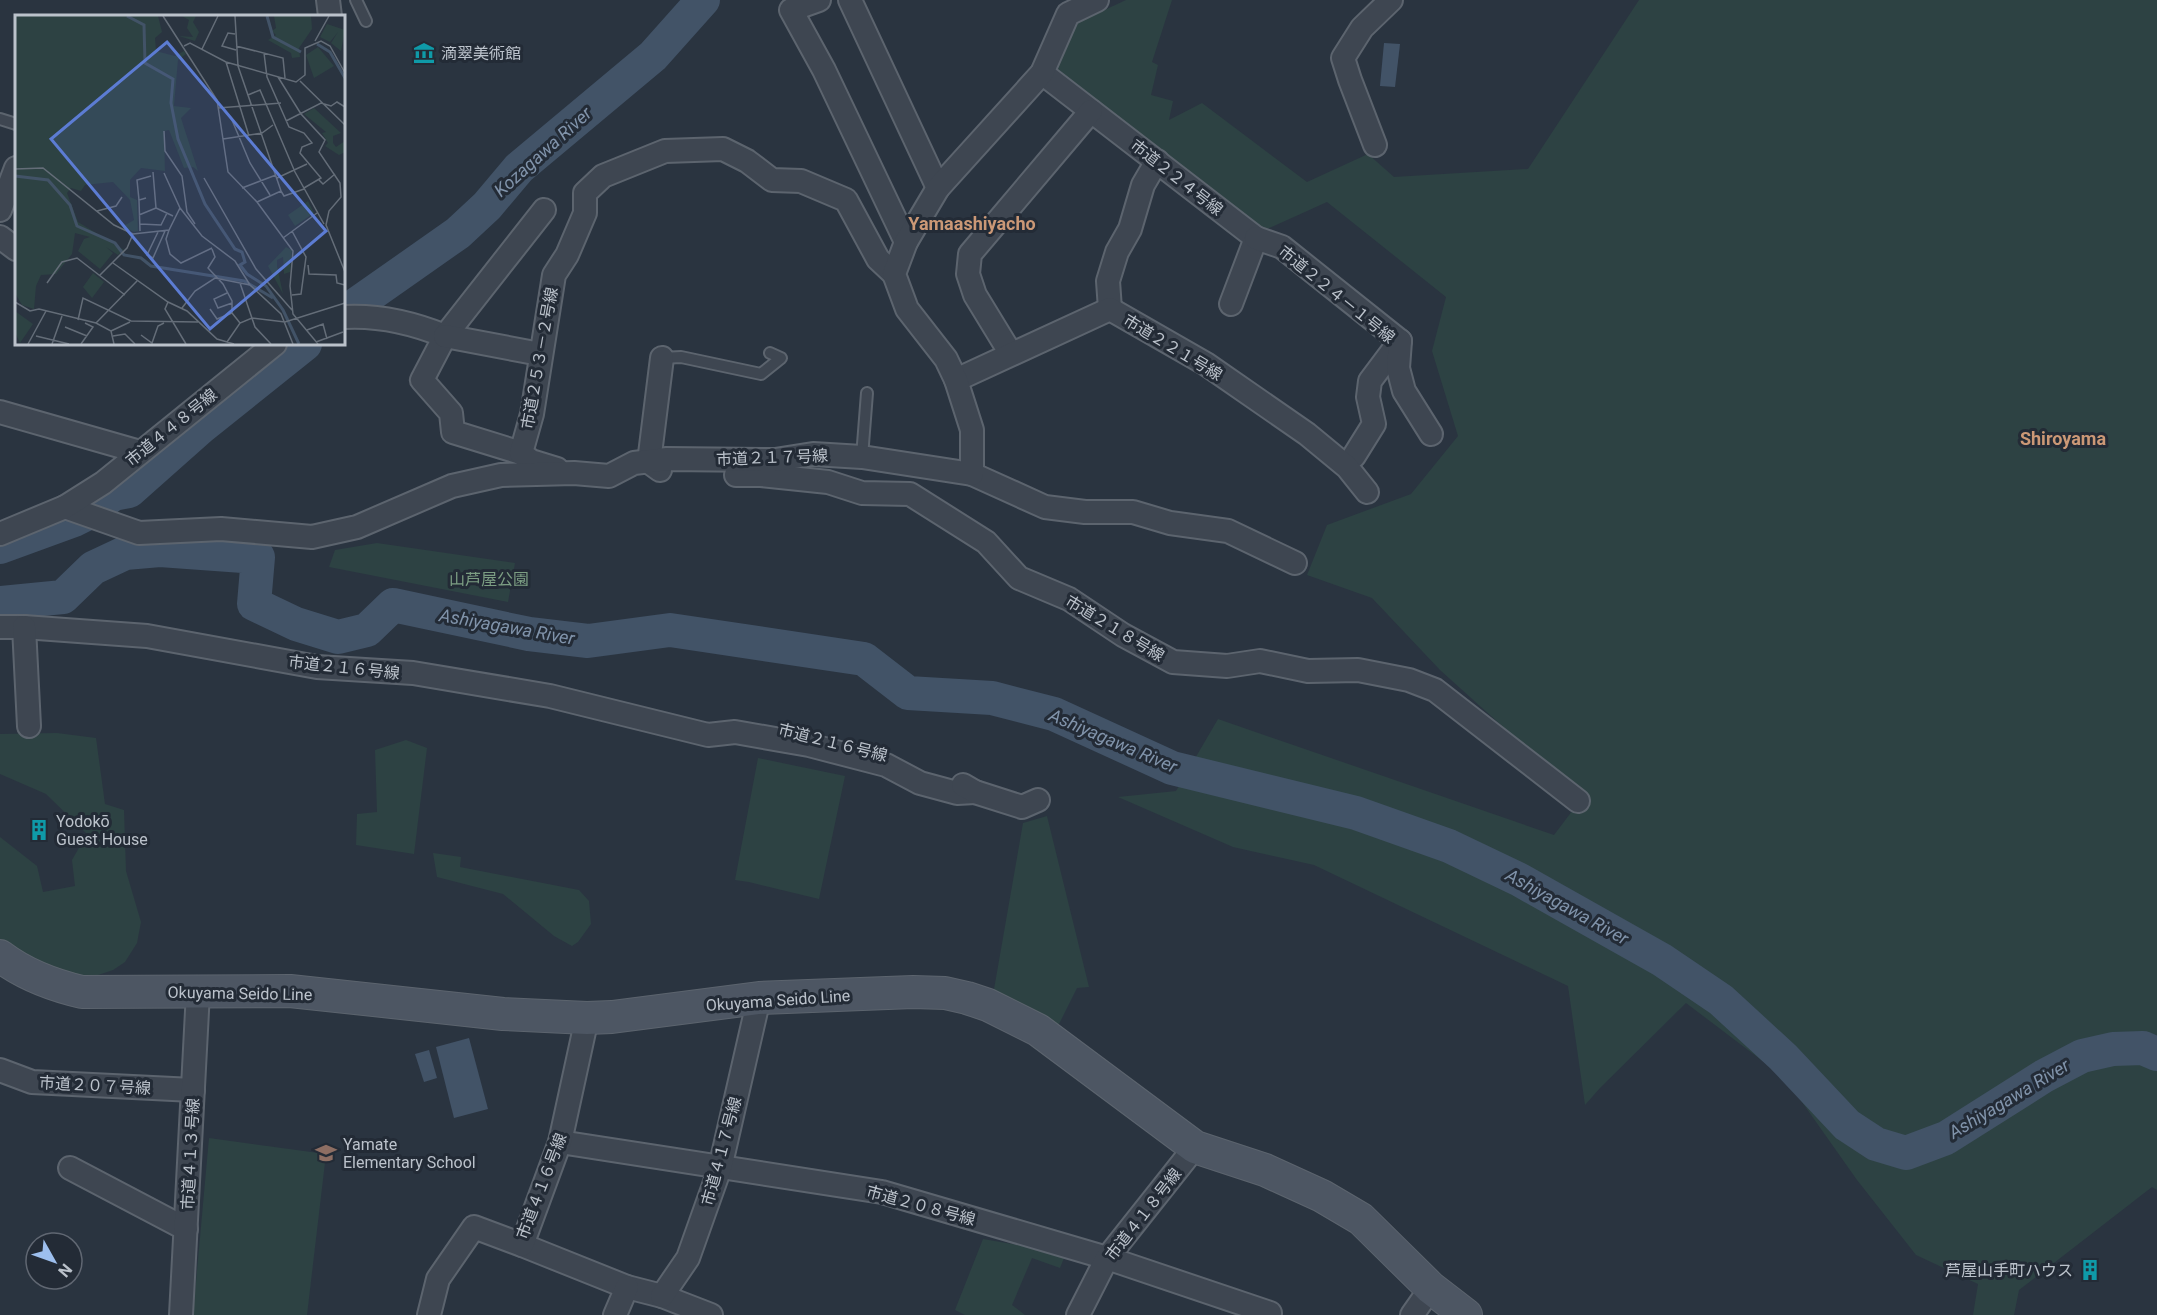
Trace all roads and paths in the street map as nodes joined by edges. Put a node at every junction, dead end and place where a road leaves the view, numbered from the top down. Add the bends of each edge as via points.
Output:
1 (328, 0) edge
2 (356, 0) edge
3 (819, 0) edge
4 (850, 0) edge
5 (1097, 0) edge
6 (1391, 0) edge
7 (1065, 7) edge
8 (330, 15) edge
9 (366, 21) dead end
10 (1042, 73) junction
11 (1091, 111) junction
12 (0, 119) edge
13 (15, 124) edge
14 (1375, 145) dead end
15 (1156, 161) junction
16 (15, 171) edge
17 (938, 188) junction
18 (0, 210) edge
19 (0, 237) edge
20 (1256, 238) junction
21 (906, 242) junction
22 (15, 248) edge
23 (894, 274) junction
24 (1231, 304) dead end
25 (1110, 309) junction
26 (354, 316) edge
27 (446, 336) junction
28 (1404, 344) junction
29 (274, 345) edge
30 (770, 353) dead end
31 (540, 354) junction
32 (1011, 354) junction
33 (662, 358) joint
34 (956, 380) junction
35 (867, 393) dead end
36 (0, 412) edge
37 (1431, 434) dead end
38 (140, 452) junction
39 (521, 453) junction
40 (1354, 456) dead end
41 (862, 457) junction
42 (648, 462) junction
43 (574, 473) junction
44 (972, 474) junction
45 (1367, 492) dead end
46 (70, 508) junction
47 (0, 534) edge
48 (1295, 563) dead end
49 (0, 627) edge
50 (24, 627) junction
51 (28, 726) dead end
52 (1038, 800) dead end
53 (1578, 801) dead end
54 (0, 956) edge
55 (198, 992) junction
56 (759, 998) junction
57 (587, 1018) junction
58 (0, 1070) edge
59 (193, 1090) junction
60 (560, 1142) junction
61 (1196, 1147) junction
62 (70, 1168) dead end
63 (720, 1168) junction
64 (186, 1229) junction
65 (522, 1245) junction
66 (1107, 1258) junction
67 (627, 1287) junction
68 (1431, 1288) junction
69 (662, 1296) junction
70 (1270, 1313) dead end
71 (181, 1315) edge
72 (429, 1315) edge
73 (615, 1315) edge
74 (711, 1315) edge
75 (1078, 1315) edge
76 (1412, 1315) edge
77 (1466, 1315) edge

1 - 8 street
2 - 9 lane
3 - 21 street via 791,10
4 - 17 street
5 - 7 street
6 - 14 street via 1362,28 1343,58
7 - 10 street
10 - 11 street, 市道２２４号線
10 - 17 street
11 - 15 street, 市道２２４号線
11 - 32 street via 970,254 968,274 975,295
12 - 13 lane
15 - 20 street, 市道２２４号線
15 - 25 street via 1117,252 1108,281
16 - 18 street
17 - 21 street
19 - 22 street
20 - 24 street
20 - 28 street, 市道２２４－１号線 via 1282,247
21 - 23 street
23 - 31 street, 市道２５３－２号線 via 878,259 846,200 801,181 772,180 723,149 666,151 603,176 585,193 585,213 554,275
23 - 34 street via 907,309 935,344
25 - 32 street, 市道２２１号線
25 - 45 street, 市道２２１号線 via 1206,364 1308,435 1347,468
26 - 27 street via 417,324
27 - 27 street via 452,328 544,210 537,219
27 - 31 street
27 - 39 street via 422,380 451,413 453,432
28 - 37 street via 1398,368 1404,391
28 - 40 street, 市道２２４－１号線 via 1370,381 1368,398 1374,424
29 - 38 street, 市道４４８号線
30 - 33 lane via 781,358 761,374 681,357
31 - 39 street, 市道２５３－２号線 via 532,414
32 - 34 street, 市道２２１号線
33 - 42 street
34 - 44 street via 972,430
35 - 41 lane
36 - 38 street
38 - 46 street, 市道４４８号線
39 - 43 street, 市道２５３－２号線 via 531,461
41 - 42 street, 市道２１７号線 via 813,454 775,460
41 - 44 street, 市道２１７号線
42 - 43 street, 市道２１７号線 via 634,463 609,476
42 - 53 street, 市道２１８号線 via 664,474 761,475 828,482 862,493 910,494 986,542 1019,578 1069,599 1173,662 1227,666 1260,661 1308,672 1358,670 1409,680 1435,690
43 - 46 street, 市道２１７号線 via 501,475 452,486 357,528 312,537 221,529 139,533
44 - 48 street, 市道２１７号線 via 1045,507 1133,512 1170,524 1228,531
46 - 47 street, 市道４４８号線
49 - 50 street, 市道２１６号線
50 - 51 street
50 - 52 street, 市道２１６号線 via 147,636 317,667 412,673 550,696 708,735 735,732 809,745 886,765 920,783 957,794 975,792 1022,807
54 - 55 main road, Okuyama Seido Line via 27,974 82,992
55 - 57 main road, Okuyama Seido Line via 290,991 503,1014
55 - 59 street, 市道４１３号線
56 - 57 main road, Okuyama Seido Line
56 - 61 main road, Okuyama Seido Line via 913,992 945,993 988,1005 1038,1030
56 - 63 street, 市道４１７号線
57 - 60 street, 市道４１６号線
58 - 59 street, 市道２０７号線 via 32,1082
59 - 64 street, 市道４１３号線
60 - 63 street, 市道２０８号線
60 - 65 street, 市道４１６号線
61 - 66 street, 市道４１８号線
61 - 68 main road, Okuyama Seido Line via 1265,1170 1361,1219
62 - 64 street
63 - 66 street, 市道２０８号線 via 882,1192
63 - 69 street, 市道４１７号線 via 688,1258
64 - 71 street, 市道４１３号線
65 - 67 street
65 - 72 street, 市道４１６号線 via 474,1227 438,1279
66 - 70 street, 市道２０８号線
66 - 75 street, 市道４１８号線
67 - 69 street
67 - 73 street
68 - 76 street
68 - 77 main road, Okuyama Seido Line
69 - 74 street

